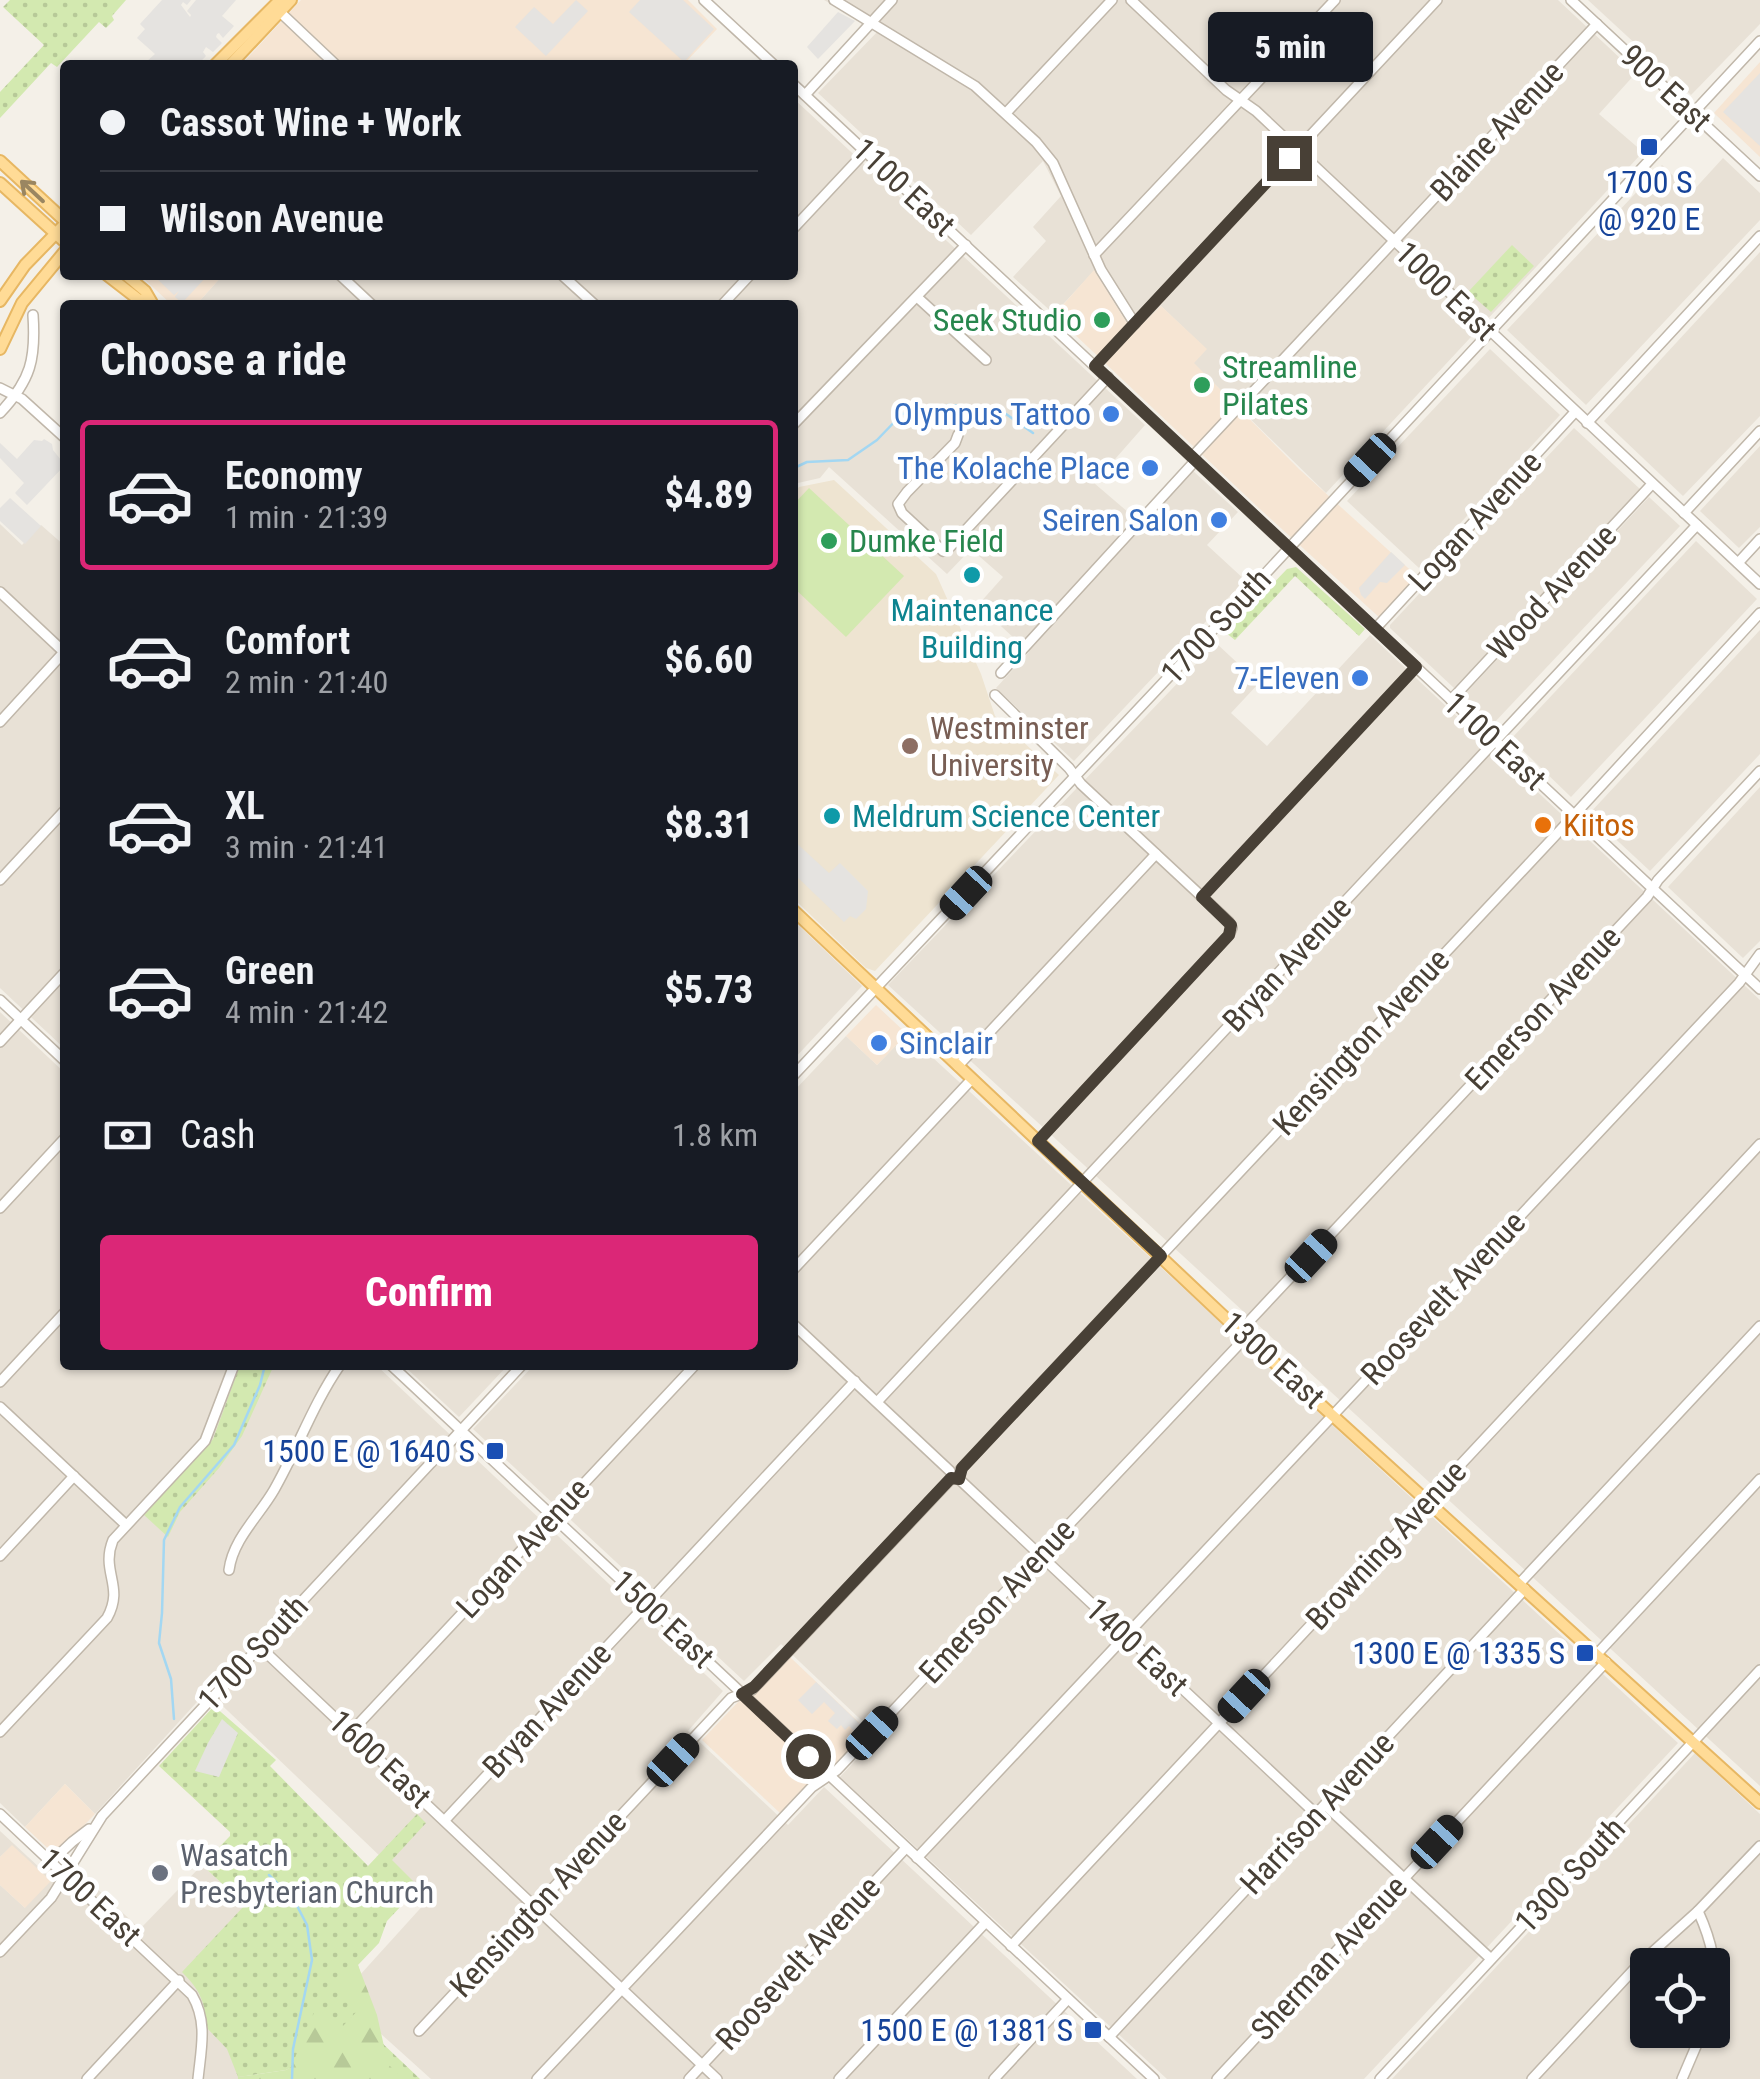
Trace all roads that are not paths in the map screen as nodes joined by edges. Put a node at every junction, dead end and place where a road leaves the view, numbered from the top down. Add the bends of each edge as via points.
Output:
1 (291, 0) edge
2 (704, 0) edge
3 (834, 0) edge
4 (892, 0) edge
5 (1112, 0) edge
6 (1130, 0) edge
7 (1335, 0) edge
8 (1438, 0) edge
9 (1571, 0) edge
10 (280, 6) edge
11 (872, 22) junction
12 (1597, 24) junction
13 (1760, 41) edge
14 (225, 60) edge
15 (331, 60) edge
16 (769, 60) edge
17 (798, 88) edge
18 (806, 95) junction
19 (1241, 100) junction
20 (1006, 113) junction
21 (1693, 114) junction
22 (1297, 150) junction
23 (866, 151) junction
24 (0, 161) edge
25 (1760, 176) edge
26 (0, 183) edge
27 (60, 217) edge
28 (798, 224) edge
29 (60, 228) edge
30 (55, 234) junction
31 (1760, 236) edge
32 (60, 238) edge
33 (1394, 240) junction
34 (966, 245) junction
35 (1094, 255) junction
36 (60, 257) edge
37 (113, 280) edge
38 (132, 280) edge
39 (345, 280) edge
40 (572, 280) edge
41 (745, 280) edge
42 (917, 297) junction
43 (138, 300) edge
44 (150, 300) edge
45 (367, 300) edge
46 (590, 300) edge
47 (727, 300) edge
48 (0, 301) edge
49 (33, 315) dead end
50 (1135, 324) junction
51 (1490, 331) junction
52 (0, 349) edge
53 (986, 360) dead end
54 (1095, 366) junction
55 (1108, 378) junction
56 (0, 388) edge
57 (16, 395) junction
58 (1575, 412) junction
59 (0, 413) edge
60 (798, 420) edge
61 (1586, 423) junction
62 (1760, 432) edge
63 (60, 434) edge
64 (958, 434) dead end
65 (1194, 458) junction
66 (1652, 484) junction
67 (1684, 514) junction
68 (1697, 525) junction
69 (1760, 540) edge
70 (1289, 548) junction
71 (1738, 563) junction
72 (1760, 584) edge
73 (0, 592) edge
74 (1760, 612) edge
75 (1375, 629) junction
76 (60, 647) edge
77 (60, 657) edge
78 (1416, 667) junction
79 (1002, 673) dead end
80 (995, 695) dead end
81 (1451, 700) junction
82 (0, 722) edge
83 (1495, 741) junction
84 (1760, 771) edge
85 (1076, 776) junction
86 (60, 815) edge
87 (1574, 815) junction
88 (1156, 854) junction
89 (0, 880) edge
90 (1652, 889) junction
91 (1202, 897) junction
92 (798, 915) edge
93 (1760, 954) edge
94 (1744, 974) junction
95 (60, 977) edge
96 (876, 988) junction
97 (1760, 989) edge
98 (0, 1000) edge
99 (21, 1020) junction
100 (0, 1042) edge
101 (60, 1056) edge
102 (958, 1066) junction
103 (798, 1071) edge
104 (972, 1080) junction
105 (1038, 1141) junction
106 (60, 1143) edge
107 (1760, 1144) edge
108 (1082, 1182) junction
109 (0, 1208) edge
110 (1161, 1256) junction
111 (798, 1266) edge
112 (60, 1317) edge
113 (1760, 1326) edge
114 (798, 1329) edge
115 (1243, 1334) junction
116 (232, 1370) edge
117 (337, 1370) edge
118 (396, 1370) edge
119 (517, 1370) edge
120 (690, 1370) edge
121 (854, 1381) junction
122 (0, 1382) edge
123 (877, 1402) junction
124 (0, 1407) edge
125 (1333, 1415) junction
126 (461, 1430) junction
127 (955, 1475) junction
128 (74, 1476) junction
129 (1760, 1479) edge
130 (1427, 1500) junction
131 (553, 1516) junction
132 (126, 1525) junction
133 (1040, 1555) junction
134 (0, 1556) edge
135 (229, 1570) dead end
136 (1522, 1587) junction
137 (646, 1603) junction
138 (1126, 1636) junction
139 (259, 1646) junction
140 (1601, 1658) junction
141 (1760, 1670) edge
142 (742, 1694) junction
143 (1219, 1723) junction
144 (0, 1732) edge
145 (351, 1732) junction
146 (1694, 1742) junction
147 (828, 1775) junction
148 (1760, 1803) edge
149 (1324, 1805) junction
150 (0, 1814) edge
151 (1316, 1814) junction
152 (444, 1820) junction
153 (96, 1824) junction
154 (1760, 1846) edge
155 (906, 1848) junction
156 (917, 1858) junction
157 (52, 1862) junction
158 (66, 1876) junction
159 (1404, 1878) junction
160 (535, 1907) junction
161 (1698, 1911) junction
162 (986, 1922) junction
163 (1011, 1946) junction
164 (1712, 1948) edge
165 (0, 1952) edge
166 (1491, 1959) junction
167 (179, 1980) junction
168 (622, 1989) junction
169 (1068, 1999) junction
170 (419, 2032) dead end
171 (1108, 2037) junction
172 (1695, 2048) edge
173 (702, 2065) junction
174 (87, 2079) edge
175 (198, 2079) edge
176 (537, 2079) edge
177 (689, 2079) edge
178 (717, 2079) edge
179 (838, 2079) edge
180 (994, 2079) edge
181 (1154, 2079) edge
182 (1217, 2079) edge
183 (1380, 2079) edge
184 (1532, 2079) edge
185 (1682, 2079) edge

1 - 10 main road
2 - 16 street
3 - 11 street
4 - 11 street
5 - 20 street
6 - 19 street, 1000 East
7 - 19 street
8 - 22 street
9 - 12 street, 900 East
10 - 14 main road
10 - 15 street
11 - 18 street
11 - 20 street via 964,78
12 - 21 street, 900 East
12 - 33 street, Blaine Avenue
13 - 21 street, 1700 South
17 - 18 street, 1100 East
18 - 23 street, 1100 East
19 - 22 street, 1000 East
19 - 35 street
20 - 35 street via 1054,163
21 - 25 street, 900 East
21 - 51 street, 1700 South
22 - 33 street, 1000 East
22 - 50 street
23 - 28 street
23 - 34 street, 1100 East
27 -> 24 main road
26 - 30 main road
29 - 30 main road
30 - 32 main road
30 - 48 main road
31 - 61 street
33 - 51 street, 1000 East
33 - 65 street, Blaine Avenue
34 - 42 street
34 - 54 street, 1100 East
35 - 50 street
36 - 52 main road via 22,303
37 - 43 main road
38 - 44 main road
39 - 45 street
40 - 46 street
41 - 47 street
42 - 53 street
42 - 60 street
49 - 57 street via 33,362
50 - 54 street
51 - 58 street, 1000 East
51 - 70 street, 1700 South
54 - 55 street, 1100 East
55 - 64 street via 942,550 898,504
55 - 65 street, 1100 East
56 - 57 street
57 - 59 street
57 - 63 street
58 - 61 street, 1000 East
58 - 75 street, Logan Avenue
61 - 66 street, 1000 East
62 - 67 street
65 - 70 street, 1100 East
65 - 79 street, Blaine Avenue
66 - 67 street, 1000 East
66 - 81 street, Wood Avenue
67 - 68 street, 1000 East
68 - 71 street, 1000 East
68 - 83 street, Bryan Avenue
69 - 71 street
70 - 75 street, 1100 East
70 - 85 street, 1700 South
71 - 72 street, 1000 East
73 - 76 street
74 - 87 street, Kensington Avenue
75 - 78 street, 1100 East
77 - 82 street
78 - 81 street, 1100 East
78 - 91 street
80 - 85 street
81 - 83 street, 1100 East
83 - 87 street, 1100 East
83 - 108 street, Bryan Avenue
84 - 90 street, Emerson Avenue
85 - 88 street
85 - 96 street, 1700 South
86 - 89 street
87 - 90 street, 1100 East
87 - 110 street, Kensington Avenue
88 - 91 street
88 - 102 street
90 - 94 street, 1100 East
90 - 115 street, Emerson Avenue
91 - 105 street via 1231,925 1229,935
92 - 96 main road, 1300 East
93 - 94 street, Roosevelt Avenue
94 - 97 street, 1100 East
94 - 125 street, Roosevelt Avenue
95 - 99 street
96 - 102 main road, 1300 East
96 - 103 street, 1700 South
98 - 99 street
99 - 100 street
99 - 101 street
102 - 104 main road, 1300 East
104 - 105 main road, 1300 East
104 - 111 street
105 - 108 main road, 1300 East
106 - 109 street
107 - 130 street, Browning Avenue
108 - 110 main road, 1300 East
108 - 123 street, Bryan Avenue
110 - 115 main road, 1300 East
110 - 127 street, Kensington Avenue
112 - 122 street
113 - 136 street, Harrison Avenue
114 - 121 street, 1400 East
115 - 125 main road, 1300 East
115 - 133 street, Emerson Avenue
116 - 132 street via 205,1441
117 - 135 street via 274,1490 234,1550
118 - 126 street, 1500 East
119 - 126 street, 1700 South
120 - 131 street, Logan Avenue
121 - 123 street, 1400 East
121 - 137 street, Bryan Avenue
123 - 127 street, 1400 East
124 - 128 street
125 - 130 main road, 1300 East
125 - 138 street, Roosevelt Avenue
126 - 131 street, 1500 East
126 - 139 street, 1700 South
127 - 133 street, 1400 East
127 - 142 street, Kensington Avenue
128 - 132 street
128 - 134 street
129 - 140 street, Sherman Avenue
130 - 136 main road, 1300 East
130 - 143 street, Browning Avenue
131 - 137 street, 1500 East
131 - 145 street, Logan Avenue
132 - 144 street via 108,1551 116,1596 107,1618
133 - 138 street, 1400 East
133 - 147 street, Emerson Avenue
136 - 140 main road, 1300 East
136 - 149 street, Harrison Avenue
137 - 142 street, 1500 East
137 - 152 street, Bryan Avenue
138 - 143 street, 1400 East
138 - 156 street, Roosevelt Avenue
139 - 145 street, 1600 East
139 - 153 street, 1700 South
140 - 146 main road, 1300 East
140 - 159 street, Sherman Avenue
141 - 146 street, 1300 South
142 - 147 street, 1500 East
142 - 160 street, Kensington Avenue via 731,1698
143 - 151 street, 1400 East
143 - 163 street, Browning Avenue
145 - 152 street, 1600 East
146 - 148 main road, 1300 East
146 - 166 street, 1300 South
147 - 155 street, 1500 East
147 - 168 street, Emerson Avenue
149 - 151 street, Harrison Avenue
149 - 159 street
150 - 157 street, 1700 East
151 - 171 street, Harrison Avenue
152 - 160 street, 1600 East
153 - 157 street
153 - 158 street, 1700 South
154 - 161 street
155 - 156 street, 1500 East
155 - 173 street, Roosevelt Avenue
156 - 162 street, 1500 East
157 - 158 street, 1700 East
158 - 165 street, 1700 South
158 - 167 street, 1700 East
159 - 166 street
159 - 182 street, Sherman Avenue
160 - 168 street, 1600 East
160 - 170 street, Kensington Avenue
161 - 164 street
161 - 184 street
162 - 163 street, 1500 East
162 - 179 street
163 - 169 street, 1500 East
166 - 183 street, 1300 South
167 - 174 street
167 - 175 street via 202,2016
168 - 173 street, 1600 East
168 - 176 street, Emerson Avenue
169 - 171 street, 1500 East
169 - 180 street
171 - 181 street, 1500 East
172 - 185 street
173 - 177 street, Roosevelt Avenue
173 - 178 street, 1600 East

